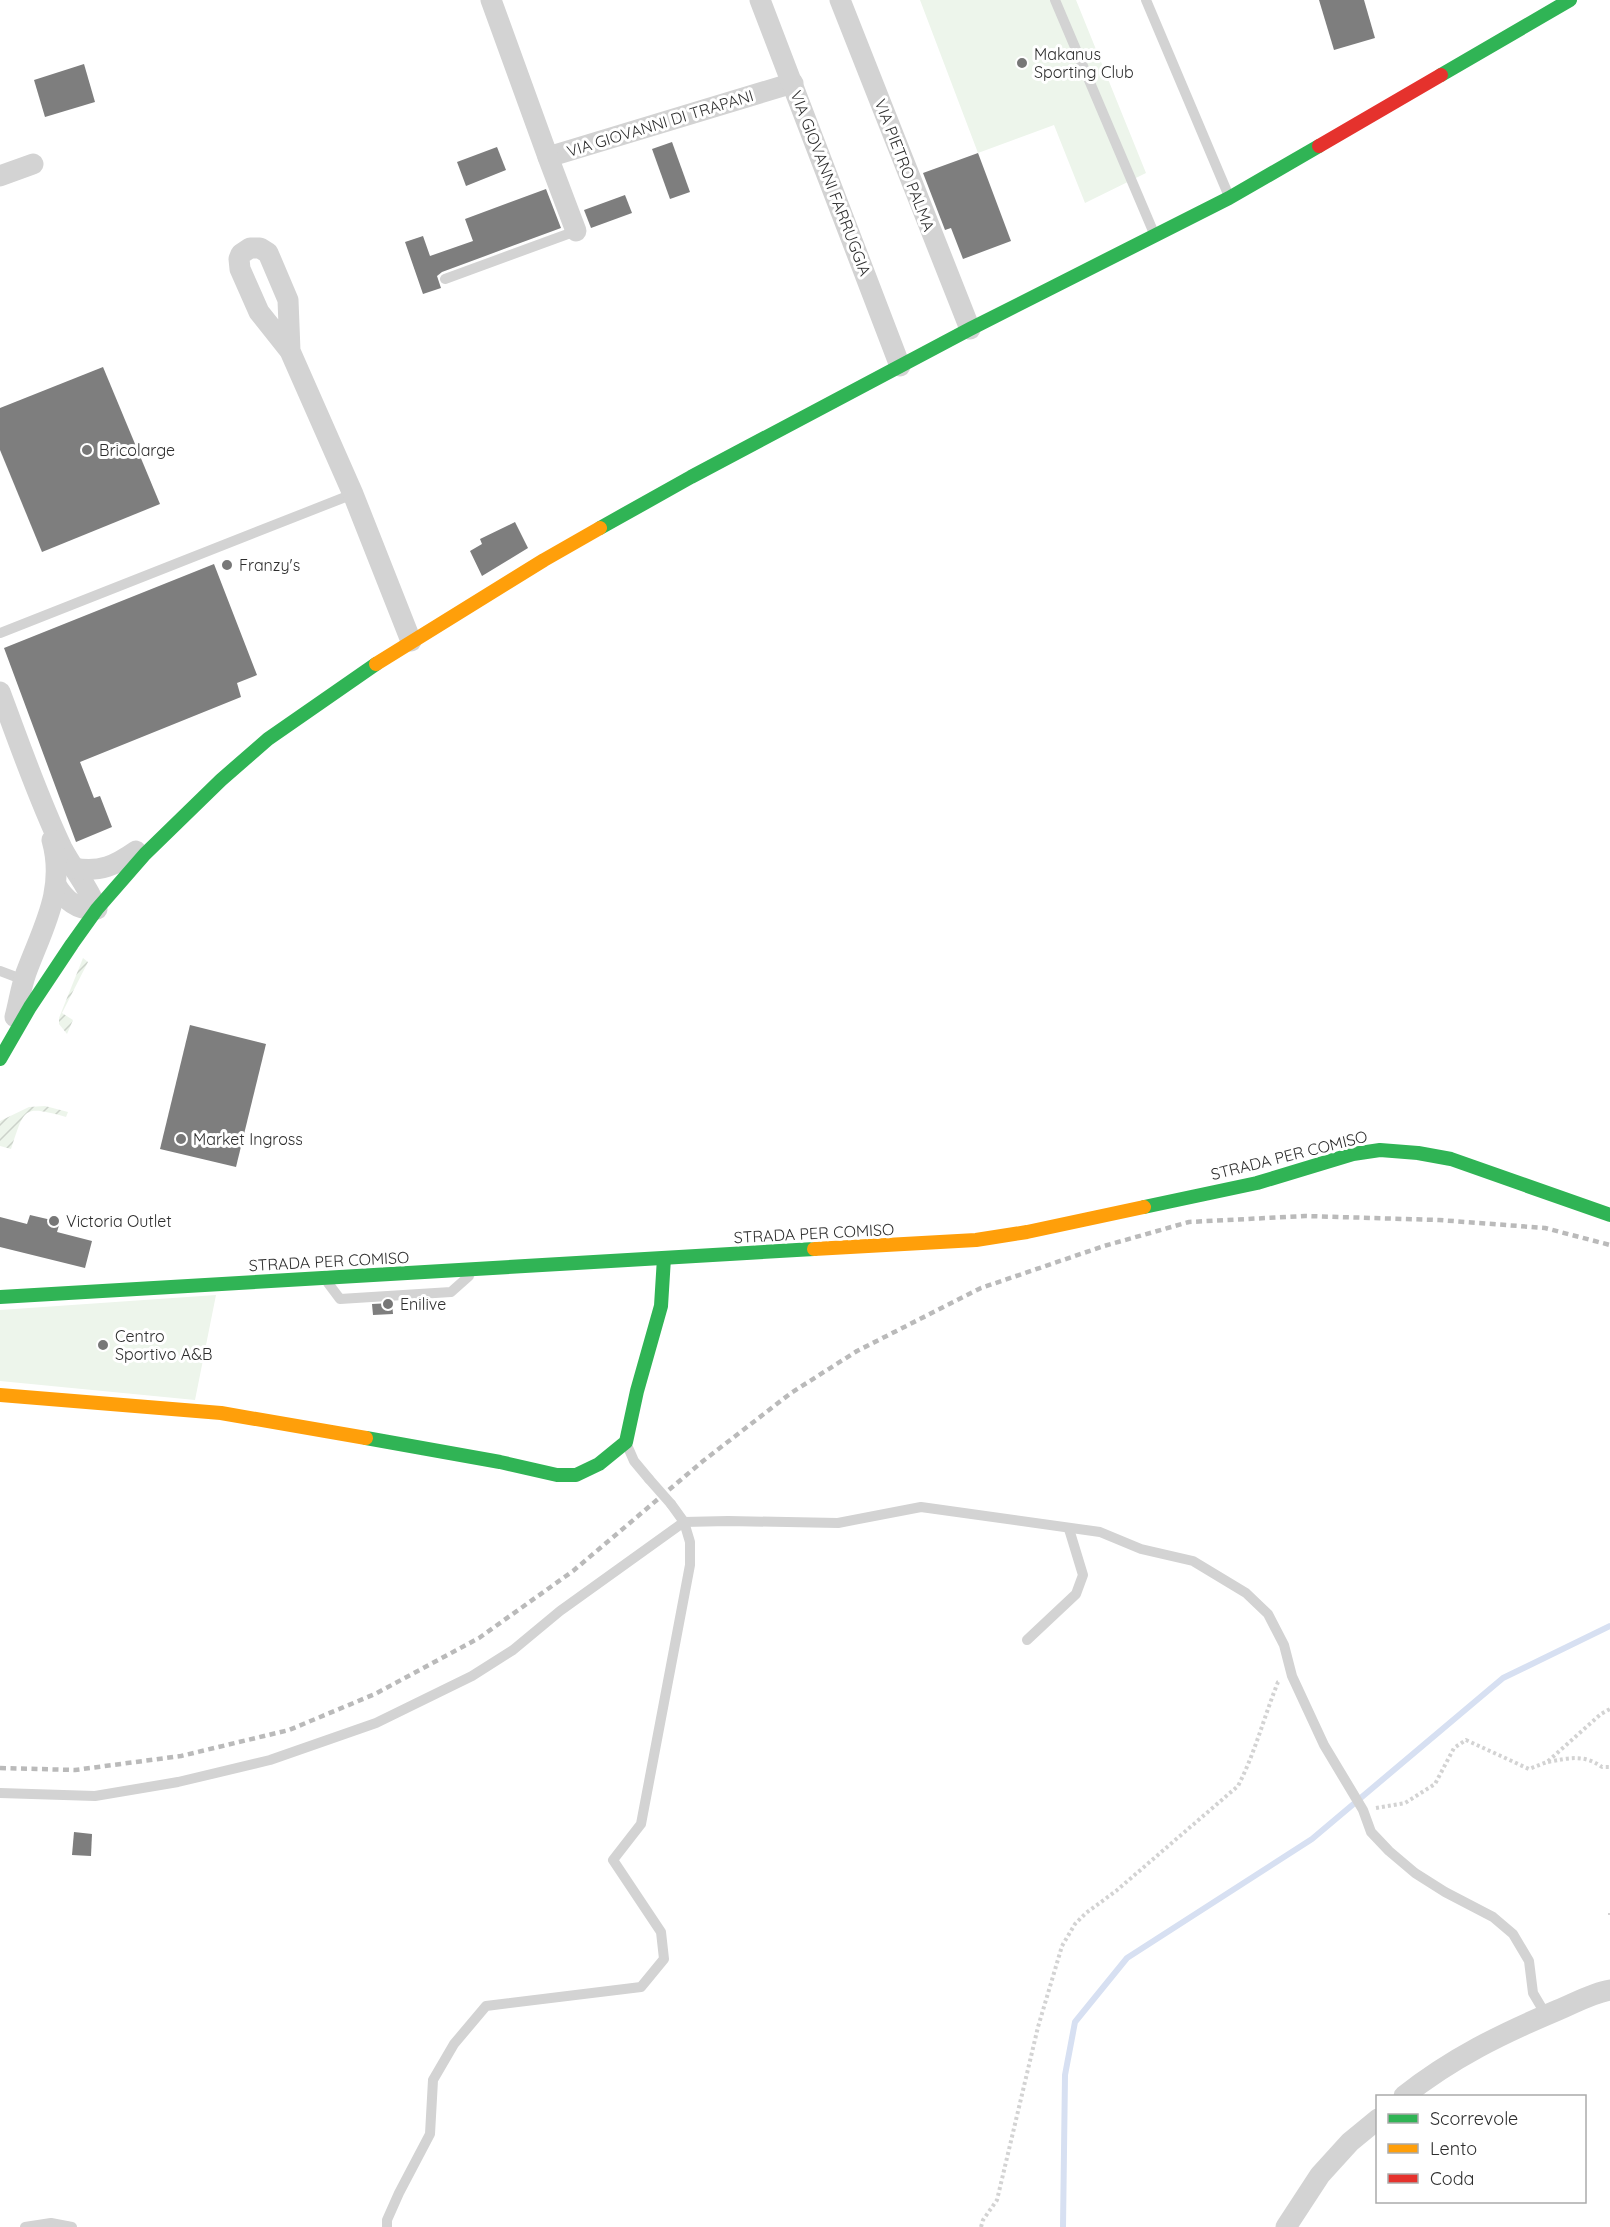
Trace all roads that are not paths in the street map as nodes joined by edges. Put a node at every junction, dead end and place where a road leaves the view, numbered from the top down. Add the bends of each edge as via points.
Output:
1 (491, 0) edge
2 (760, 0) edge
3 (840, 0) edge
4 (1055, 0) edge
5 (1146, 0) edge
6 (1570, 0) edge
7 (793, 83) junction
8 (549, 156) junction
9 (33, 164) dead end
10 (0, 176) edge
11 (1229, 198) junction
12 (576, 231) joint
13 (1154, 234) junction
14 (445, 279) dead end
15 (288, 300) junction
16 (259, 312) junction
17 (970, 329) junction
18 (290, 351) junction
19 (900, 366) junction
20 (353, 494) junction
21 (0, 633) edge
22 (411, 641) junction
23 (0, 692) edge
24 (42, 804) junction
25 (176, 823) junction
26 (74, 868) junction
27 (56, 885) junction
28 (97, 909) junction
29 (0, 971) edge
30 (24, 980) junction
31 (4, 1051) edge
32 (1610, 1215) edge
33 (664, 1258) junction
34 (477, 1269) junction
35 (324, 1278) junction
36 (10, 1284) edge
37 (94, 1291) junction
38 (0, 1297) edge
39 (0, 1395) edge
40 (626, 1442) junction
41 (684, 1522) junction
42 (1070, 1529) junction
43 (1027, 1640) dead end
44 (0, 1793) edge
45 (1610, 1990) edge
46 (1546, 2015) junction
47 (1407, 2095) edge
48 (1376, 2120) edge
49 (25, 2227) edge
50 (72, 2227) edge
51 (387, 2227) edge
52 (1286, 2227) edge

1 - 8 street, VIA GIOVANNI DI TRAPANI
2 - 7 street, VIA GIOVANNI FARRUGGIA
3 - 17 street, VIA PIETRO PALMA
4 - 13 lane
5 - 11 lane
6 - 11 main road
7 - 8 street, VIA GIOVANNI DI TRAPANI
7 - 19 street, VIA GIOVANNI FARRUGGIA
8 - 12 street
9 - 10 street
11 - 13 main road
12 - 14 lane
13 - 17 main road
15 - 16 street
15 - 16 street via 268,253 250,248 241,254 238,264
15 - 18 street
16 - 18 street
17 - 19 main road
18 - 20 street
19 - 22 main road via 672,488
20 - 21 lane
20 - 22 street
22 - 25 main road via 268,739
23 - 24 street
24 - 26 street
24 - 27 street via 54,848
25 - 26 street via 109,868
25 - 28 main road
26 - 28 street
27 - 28 street via 80,908
27 - 30 street via 45,929
28 - 31 main road
29 - 30 lane
30 - 31 street
32 - 33 main road, STRADA PER COMISO via 1451,1159 1380,1150 1353,1154 1257,1183 976,1240
33 - 34 main road, STRADA PER COMISO
33 - 40 main road via 661,1306
34 - 35 main road, STRADA PER COMISO
34 - 35 lane via 451,1292 340,1299
35 - 37 main road, STRADA PER COMISO
36 - 37 main road
37 - 38 main road, STRADA PER COMISO
39 - 40 main road via 222,1413 557,1475 576,1475 599,1464
40 - 41 lane, bridge via 634,1461
41 - 42 lane via 838,1523 921,1508
41 - 44 lane via 489,1666 376,1723 270,1760 178,1782 95,1796
41 - 51 lane via 690,1542 690,1565 641,1824 613,1860 661,1932 664,1959 641,1987 486,2006 454,2044 433,2080 430,2134 399,2193
42 - 43 lane via 1083,1575 1076,1594
42 - 46 lane via 1100,1532 1142,1549 1193,1561 1246,1593 1268,1614 1324,1744 1363,1810 1371,1832 1415,1873 1493,1917 1513,1934 1529,1961 1533,1993
45 - 46 street
46 - 47 street via 1481,2044 1443,2066
48 - 52 street via 1320,2175
49 - 50 lane via 51,2223

